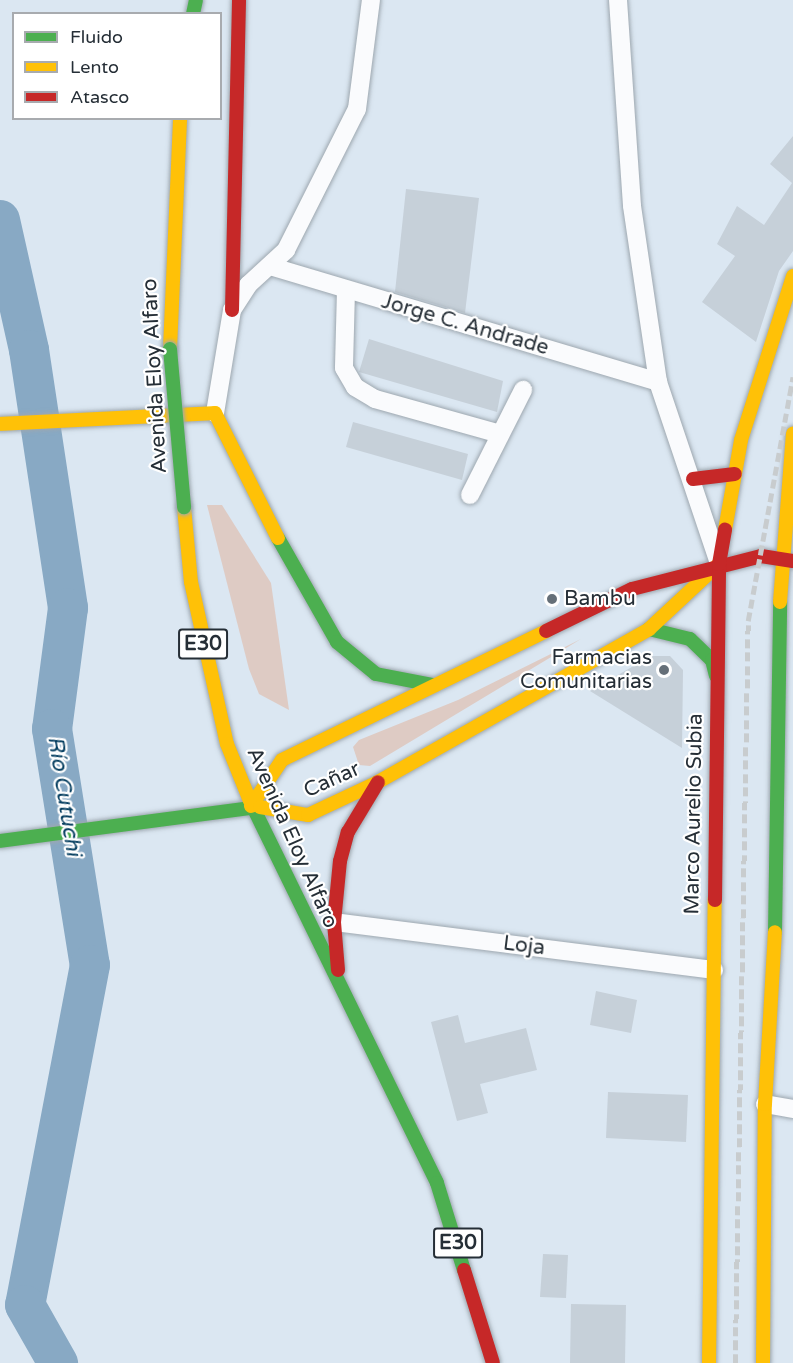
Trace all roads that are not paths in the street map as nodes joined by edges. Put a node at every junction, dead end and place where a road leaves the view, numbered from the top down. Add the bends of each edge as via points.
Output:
1 (239, 0) edge
2 (371, 0) edge
3 (618, 0) edge
4 (180, 120) edge
5 (273, 267) junction
6 (793, 276) edge
7 (346, 290) junction
8 (232, 310) junction
9 (658, 382) junction
10 (523, 390) dead end
11 (215, 413) junction
12 (0, 424) edge
13 (500, 434) junction
14 (793, 434) edge
15 (735, 474) junction
16 (693, 479) junction
17 (470, 495) dead end
18 (787, 559) edge
19 (719, 564) junction
20 (649, 629) junction
21 (717, 679) junction
22 (434, 685) junction
23 (378, 782) junction
24 (251, 806) junction
25 (0, 841) edge
26 (334, 922) junction
27 (784, 967) edge
28 (714, 970) junction
29 (341, 990) junction
30 (765, 1104) junction
31 (793, 1109) edge
32 (767, 1362) edge
33 (493, 1363) edge
34 (709, 1363) edge

1 - 8 main road
2 - 5 street via 357,109 328,173
3 - 9 street via 633,206
4 - 24 main road, Avenida Eloy Alfaro / E30, bridge via 170,349 184,507 206,661 227,744
5 - 7 street, Jorge C. Andrade
5 - 8 street via 248,285
6 - 15 main road, Marco Aurelio Subia
7 - 9 street, Jorge C. Andrade
7 - 13 street via 344,368 355,387 375,399
8 - 11 street
9 - 16 street
10 - 13 street
11 - 12 main road
11 - 22 main road via 300,582 337,642 376,674 401,683
13 - 17 street
14 - 18 main road
15 - 16 main road via 724,479
15 - 19 main road, Marco Aurelio Subia
16 - 19 street
18 - 19 main road, Cañar
18 - 27 main road
19 - 20 main road, Cañar
19 - 21 main road, Marco Aurelio Subia
19 - 22 main road, Cañar via 632,589
20 - 21 main road via 690,639 712,660
20 - 23 main road, Cañar
21 - 28 main road, Marco Aurelio Subia
22 - 24 main road, Cañar via 282,760
23 - 24 main road, Cañar via 308,815
23 - 26 main road via 348,832
24 - 25 main road via 183,821
24 - 29 main road, Avenida Eloy Alfaro / E30
26 - 28 street, Loja
26 - 29 main road
27 - 30 main road
28 - 34 main road, Marco Aurelio Subia
29 - 33 main road, Avenida Eloy Alfaro / E30 via 437,1183
30 - 31 street
30 - 32 main road

